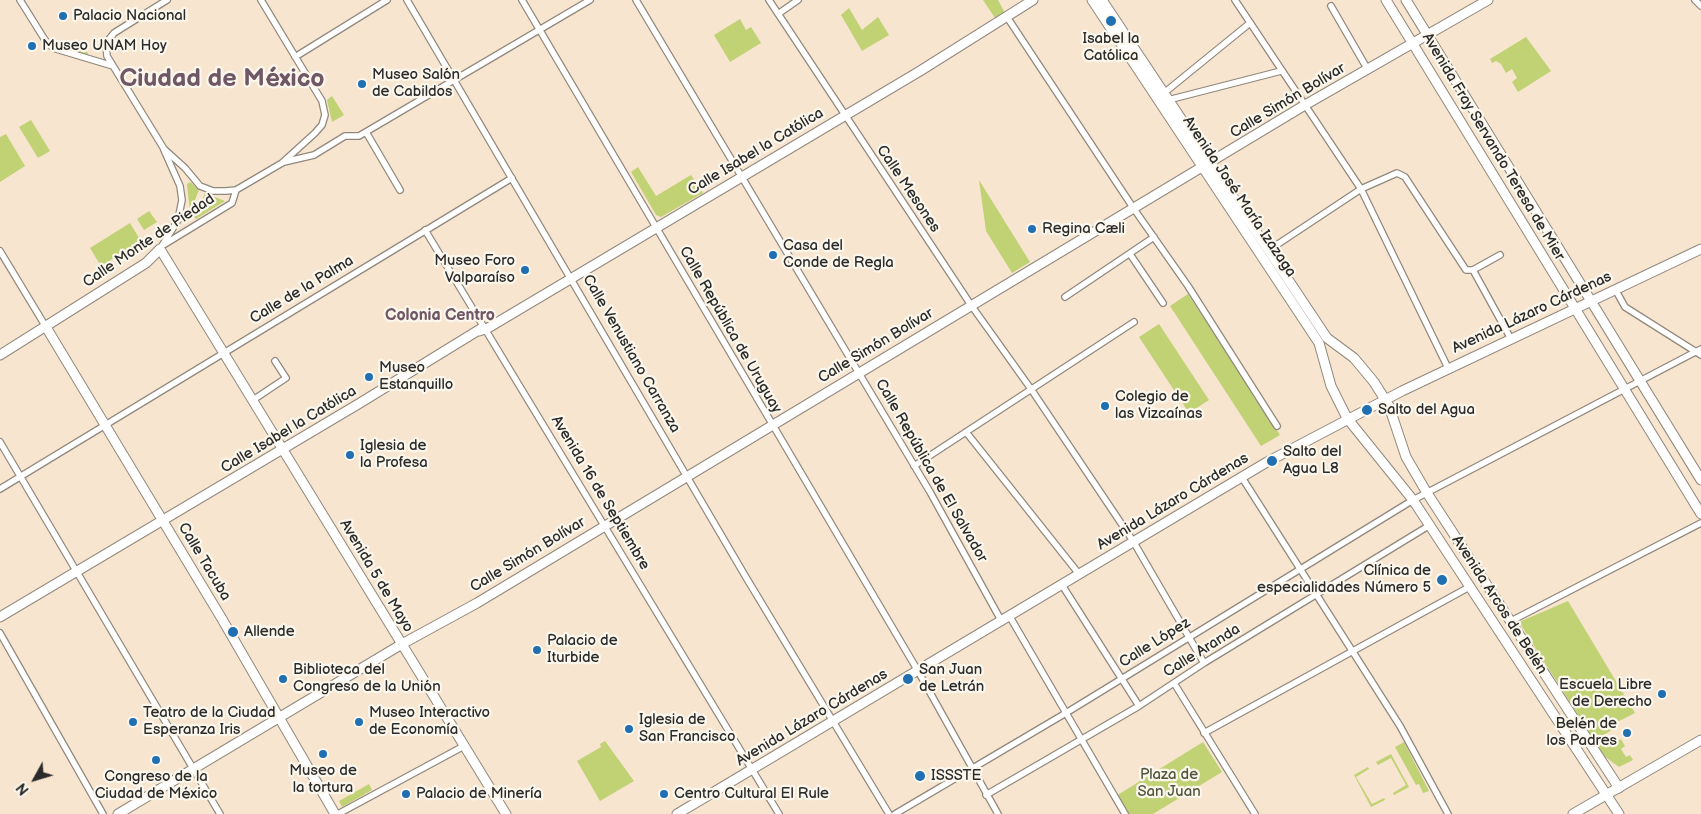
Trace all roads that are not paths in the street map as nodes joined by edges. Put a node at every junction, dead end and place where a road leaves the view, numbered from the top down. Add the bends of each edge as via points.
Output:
1 (20, 0) edge
2 (167, 0) edge
3 (261, 0) edge
4 (387, 0) edge
5 (407, 0) edge
6 (522, 0) edge
7 (590, 0) edge
8 (636, 0) edge
9 (769, 0) edge
10 (798, 0) edge
11 (1033, 0) edge
12 (1092, 0) edge
13 (1102, 0) edge
14 (1235, 0) edge
15 (1386, 0) edge
16 (1406, 0) edge
17 (1488, 0) edge
18 (1695, 0) edge
19 (1330, 6) dead end
20 (1701, 6) edge
21 (778, 14) junction
22 (1007, 17) junction
23 (1250, 23) junction
24 (540, 30) junction
25 (1428, 36) junction
26 (1414, 44) junction
27 (295, 57) junction
28 (113, 66) junction
29 (1368, 70) junction
30 (1281, 71) junction
31 (455, 80) junction
32 (1166, 96) junction
33 (1305, 105) junction
34 (844, 116) junction
35 (366, 132) junction
36 (164, 149) junction
37 (282, 163) junction
38 (1206, 165) junction
39 (742, 176) junction
40 (512, 178) junction
41 (236, 190) junction
42 (400, 190) dead end
43 (1361, 190) junction
44 (1134, 209) junction
45 (656, 227) junction
46 (425, 230) junction
47 (1154, 238) junction
48 (1701, 248) edge
49 (160, 249) junction
50 (1269, 250) junction
51 (0, 251) edge
52 (1130, 254) junction
53 (1500, 255) dead end
54 (1473, 270) junction
55 (571, 277) junction
56 (1615, 289) junction
57 (1064, 297) dead end
58 (1592, 300) junction
59 (1163, 303) dead end
60 (971, 305) junction
61 (1575, 308) junction
62 (1134, 322) dead end
63 (46, 327) junction
64 (485, 328) junction
65 (1511, 339) junction
66 (223, 352) junction
67 (1699, 352) edge
68 (0, 355) edge
69 (275, 362) dead end
70 (1448, 368) junction
71 (859, 372) junction
72 (1641, 380) junction
73 (1031, 389) junction
74 (1624, 389) junction
75 (1385, 399) junction
76 (252, 400) junction
77 (1347, 418) junction
78 (106, 424) junction
79 (771, 425) junction
80 (1277, 426) dead end
81 (966, 432) junction
82 (0, 442) edge
83 (283, 449) junction
84 (914, 466) junction
85 (20, 476) junction
86 (687, 476) junction
87 (1242, 476) junction
88 (1701, 480) edge
89 (0, 489) edge
90 (1427, 493) junction
91 (1414, 500) junction
92 (1701, 514) edge
93 (164, 521) junction
94 (1701, 522) edge
95 (604, 525) junction
96 (1430, 525) junction
97 (1133, 541) junction
98 (1299, 568) junction
99 (78, 571) junction
100 (1079, 574) junction
101 (1062, 585) junction
102 (1471, 586) junction
103 (1316, 596) junction
104 (0, 617) edge
105 (1006, 619) junction
106 (1511, 621) junction
107 (0, 634) edge
108 (1188, 637) junction
109 (402, 644) junction
110 (1352, 652) junction
111 (1204, 663) junction
112 (918, 671) junction
113 (1121, 679) junction
114 (1174, 683) junction
115 (1139, 706) junction
116 (1066, 713) junction
117 (278, 718) junction
118 (834, 721) junction
119 (1204, 733) junction
120 (1082, 740) junction
121 (1701, 740) edge
122 (464, 746) junction
123 (194, 769) junction
124 (754, 769) junction
125 (971, 770) junction
126 (1619, 788) junction
127 (986, 795) junction
128 (1606, 795) junction
129 (103, 814) edge
130 (118, 814) edge
131 (220, 814) edge
132 (336, 814) edge
133 (506, 814) edge
134 (677, 814) edge
135 (779, 814) edge
136 (889, 814) edge
137 (895, 814) edge
138 (998, 814) edge
139 (1126, 814) edge
140 (1255, 814) edge
141 (1448, 814) edge
142 (1573, 814) edge
143 (1620, 814) edge

1 - 28 street via 53,48
2 - 28 street via 109,38 106,49
3 - 27 street
4 - 27 street
5 - 31 street, Calle Venustiano Carranza
6 - 24 street, Calle República de Uruguay
7 - 24 street
8 - 39 street, Calle República de El Salvador
9 - 21 street, Calle Mesones
10 - 21 street
11 - 22 main road, Calle Isabel la Católica
12 - 38 main road, Avenida José María Izazaga
13 - 32 main road, Avenida José María Izazaga
14 - 23 street
15 - 26 main road, Avenida Fray Servando Teresa de Mier
16 - 25 main road, Avenida Fray Servando Teresa de Mier
17 - 25 main road, Calle Simón Bolívar
18 - 20 street
19 - 29 street
21 - 34 street, Calle Mesones
22 - 34 main road, Calle Isabel la Católica
22 - 44 street
23 - 30 street
23 - 32 street
24 - 31 street
24 - 45 street, Calle República de Uruguay
25 - 26 main road, Calle Simón Bolívar
25 - 58 main road, Avenida Fray Servando Teresa de Mier
26 - 29 main road, Calle Simón Bolívar
26 - 61 main road, Avenida Fray Servando Teresa de Mier
27 - 37 street via 322,101 325,115 315,133
28 - 36 street
29 - 33 main road, Calle Simón Bolívar
30 - 32 street
30 - 33 street
31 - 35 street
31 - 40 street, Calle Venustiano Carranza
32 - 38 main road, Avenida José María Izazaga
33 - 38 main road, Calle Simón Bolívar
33 - 43 street
34 - 39 main road, Calle Isabel la Católica
34 - 60 street, Calle Mesones
35 - 37 street via 359,136 345,136 314,155
35 - 42 street
36 - 41 street via 200,186 213,191
36 - 49 street via 180,186 182,200 178,220
37 - 41 street
38 - 44 main road, Calle Simón Bolívar
38 - 50 main road, Avenida José María Izazaga
38 - 77 main road, Avenida José María Izazaga via 1319,343 1331,386
39 - 45 main road, Calle Isabel la Católica
39 - 71 street, Calle República de El Salvador
40 - 46 street, Calle de la Palma
40 - 55 street, Calle Venustiano Carranza
41 - 49 street, Calle Monte de Piedad via 232,203
43 - 50 street
43 - 54 street via 1393,174 1402,174 1463,268
43 - 70 street
44 - 47 street
44 - 60 main road, Calle Simón Bolívar
45 - 55 main road, Calle Isabel la Católica
45 - 79 street, Calle República de Uruguay
46 - 64 street, Avenida 16 de Septiembre
46 - 66 street, Calle de la Palma
47 - 52 street
47 - 80 street
48 - 56 main road, Avenida Lázaro Cárdenas
49 - 63 main road, Calle Monte de Piedad via 146,263
49 - 66 main road, Avenida 5 de Mayo
50 - 75 main road, Avenida José María Izazaga via 1327,338 1366,370
51 - 63 street
52 - 57 street
52 - 59 street
53 - 54 street
54 - 65 street
55 - 64 main road, Calle Isabel la Católica
55 - 86 street, Calle Venustiano Carranza
56 - 58 main road, Avenida Lázaro Cárdenas
56 - 67 street via 1625,307
58 - 61 main road, Avenida Lázaro Cárdenas
58 - 72 main road, Avenida Fray Servando Teresa de Mier
60 - 71 main road, Calle Simón Bolívar
60 - 73 street, Calle Mesones
61 - 65 main road, Avenida Lázaro Cárdenas
61 - 74 main road, Avenida Fray Servando Teresa de Mier
62 - 73 street
63 - 68 main road, Calle Monte de Piedad
63 - 78 main road, Calle Tacuba
64 - 83 main road, Calle Isabel la Católica
64 - 95 street, Avenida 16 de Septiembre
65 - 70 main road, Avenida Lázaro Cárdenas
66 - 76 main road, Avenida 5 de Mayo
66 - 78 street, Calle de la Palma
67 - 72 street, Calle López
69 - 76 street via 286,378
70 - 75 main road, Avenida Lázaro Cárdenas
71 - 79 main road, Calle Simón Bolívar
71 - 84 street, Calle República de El Salvador
72 - 74 street, Calle López
72 - 88 main road, Avenida Fray Servando Teresa de Mier
73 - 81 street
73 - 97 street, Calle Mesones
74 - 90 street, Calle López
74 - 92 main road, Avenida Fray Servando Teresa de Mier
75 - 77 main road, Avenida Lázaro Cárdenas
75 - 90 main road, Avenida Arcos de Belén via 1406,457
76 - 83 main road, Avenida 5 de Mayo
77 - 87 main road, Avenida Lázaro Cárdenas
77 - 91 main road, Avenida Arcos de Belén
78 - 85 street, Calle de la Palma
78 - 93 main road, Calle Tacuba
79 - 86 main road, Calle Simón Bolívar
79 - 112 street, Calle República de Uruguay
81 - 84 street
81 - 100 street
82 - 85 street
83 - 93 main road, Calle Isabel la Católica
83 - 109 main road, Avenida 5 de Mayo
84 - 105 street, Calle República de El Salvador
85 - 89 street, Calle de la Palma
85 - 99 street
86 - 95 main road, Calle Simón Bolívar
86 - 118 street, Calle Venustiano Carranza
87 - 97 main road, Avenida Lázaro Cárdenas
87 - 98 street
90 - 91 street, Calle López
90 - 106 main road, Avenida Arcos de Belén
91 - 96 main road, Avenida Arcos de Belén
91 - 98 street, Calle López
93 - 99 main road, Calle Isabel la Católica
93 - 117 main road, Calle Tacuba
94 - 106 street
95 - 109 main road, Calle Simón Bolívar via 477,603
95 - 124 street, Avenida 16 de Septiembre
96 - 102 main road, Avenida Arcos de Belén
96 - 103 street, Calle Aranda
97 - 100 main road, Avenida Lázaro Cárdenas
97 - 108 street, Calle Mesones
98 - 103 street
98 - 108 street, Calle López
99 - 104 main road, Calle Isabel la Católica
99 - 123 street
100 - 101 main road, Avenida Lázaro Cárdenas
101 - 105 main road, Avenida Lázaro Cárdenas
101 - 113 street
102 - 110 street
102 - 128 main road, Avenida Arcos de Belén
103 - 110 street
103 - 111 street, Calle Aranda
105 - 112 main road, Avenida Lázaro Cárdenas
105 - 116 street, Calle República de El Salvador
106 - 126 main road, Avenida Arcos de Belén
107 - 129 street
108 - 111 street, Calle Mesones
108 - 113 street, Calle López
109 - 117 main road, Calle Simón Bolívar
109 - 122 main road, Avenida 5 de Mayo
110 - 119 street
110 - 141 street via 1408,739
111 - 114 street, Calle Aranda
112 - 118 main road, Avenida Lázaro Cárdenas
112 - 125 street, Calle República de Uruguay
113 - 115 street
113 - 116 street, Calle López
114 - 115 street, Calle Aranda
114 - 119 street
115 - 120 street, Calle Aranda
116 - 120 street, Calle República de El Salvador
116 - 125 street, Calle López
117 - 123 main road, Calle Simón Bolívar
117 - 132 main road, Calle Tacuba
118 - 124 main road, Avenida Lázaro Cárdenas
118 - 136 street, Calle Venustiano Carranza
119 - 140 street
120 - 127 street, Calle Aranda
120 - 139 street, Calle República de El Salvador
121 - 126 main road
122 - 132 street
122 - 133 main road, Avenida 5 de Mayo
123 - 130 main road, Calle Simón Bolívar
123 - 131 street
124 - 134 main road, Avenida Lázaro Cárdenas
124 - 135 street, Avenida 16 de Septiembre
125 - 127 street, Calle República de Uruguay
125 - 137 street, Calle López
126 - 128 main road
127 - 138 street, Calle República de Uruguay
128 - 142 main road
128 - 143 main road, Avenida Arcos de Belén

